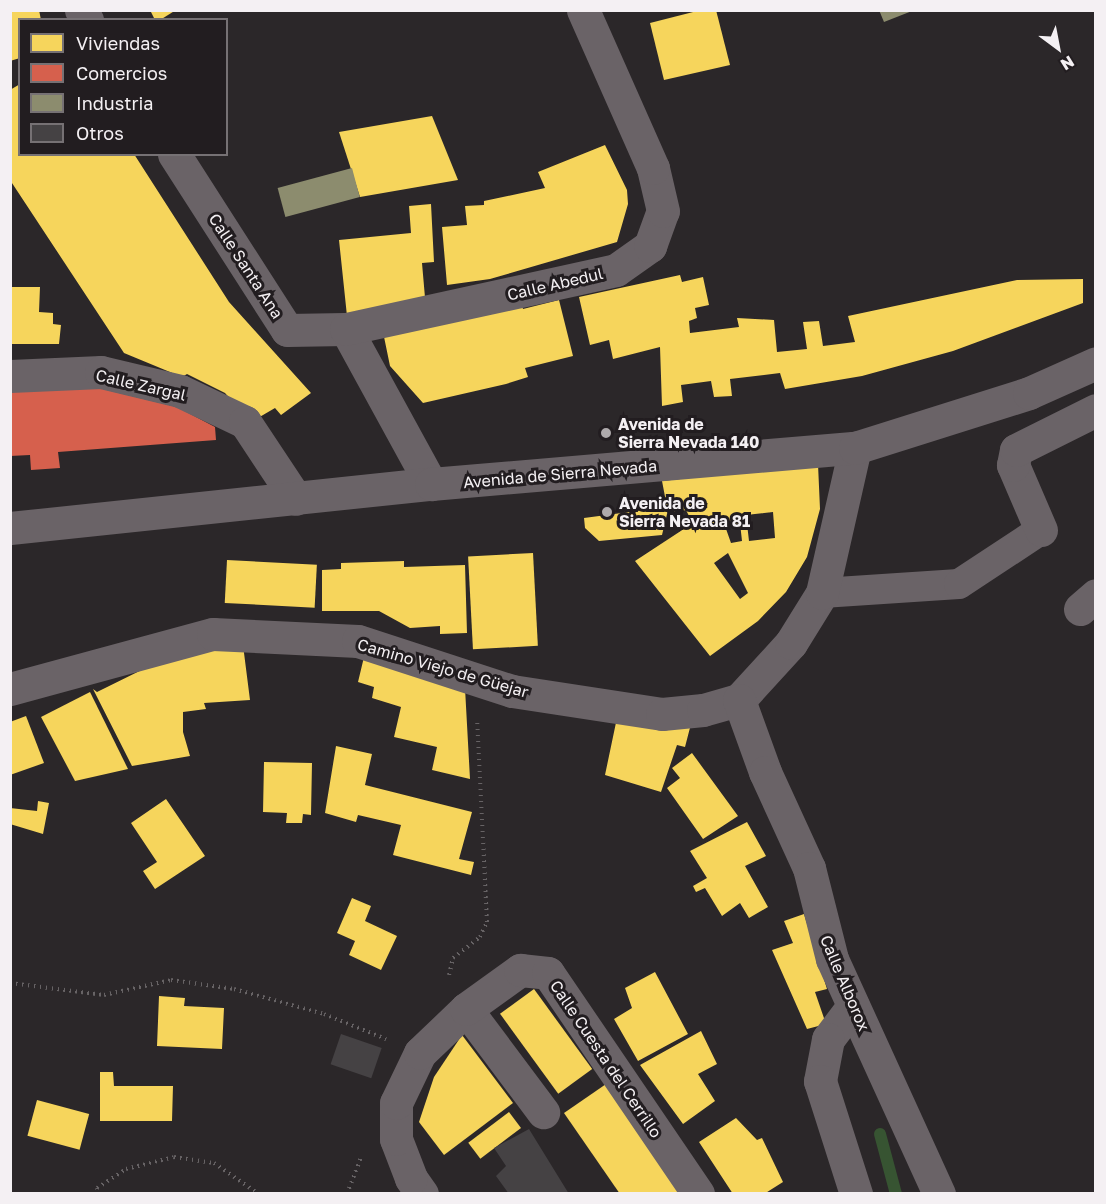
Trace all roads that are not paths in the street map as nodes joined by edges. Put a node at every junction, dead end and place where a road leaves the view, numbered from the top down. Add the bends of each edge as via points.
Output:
1 (583, 10) edge
2 (175, 156) edge
3 (346, 329) junction
4 (1095, 363) edge
5 (10, 376) edge
6 (1095, 410) edge
7 (855, 448) junction
8 (431, 484) junction
9 (296, 499) junction
10 (10, 528) edge
11 (1041, 530) joint
12 (822, 593) junction
13 (10, 689) edge
14 (739, 700) junction
15 (853, 1006) junction
16 (466, 1009) junction
17 (543, 1112) dead end
18 (422, 1194) edge
19 (698, 1194) edge
20 (856, 1194) edge
21 (939, 1194) edge

1 - 3 street, Calle Abedul via 653,168 663,211 650,246 616,270
2 - 3 street, Calle Santa Ana via 287,330
3 - 8 street
4 - 7 street, Avenida de Sierra Nevada via 1029,393
5 - 9 street, Calle Zargal via 101,372 180,391 245,422
6 - 11 street via 1016,450 1013,465
7 - 8 street, Avenida de Sierra Nevada
7 - 12 street
8 - 9 street, Avenida de Sierra Nevada
9 - 10 street, Avenida de Sierra Nevada
11 - 12 street via 959,584
12 - 14 street via 791,643
13 - 14 street, Camino Viejo de Güejar via 213,634 358,641 512,691 662,714 703,710
14 - 15 street, Calle Alborox via 765,772 809,868 823,933
15 - 20 street via 828,1039 820,1081
15 - 21 street, Calle Alborox
16 - 17 street
16 - 18 street, Calle Cuesta del Cerrillo via 420,1053 396,1103 396,1139 411,1178
16 - 19 street, Calle Cuesta del Cerrillo via 520,970 548,973

